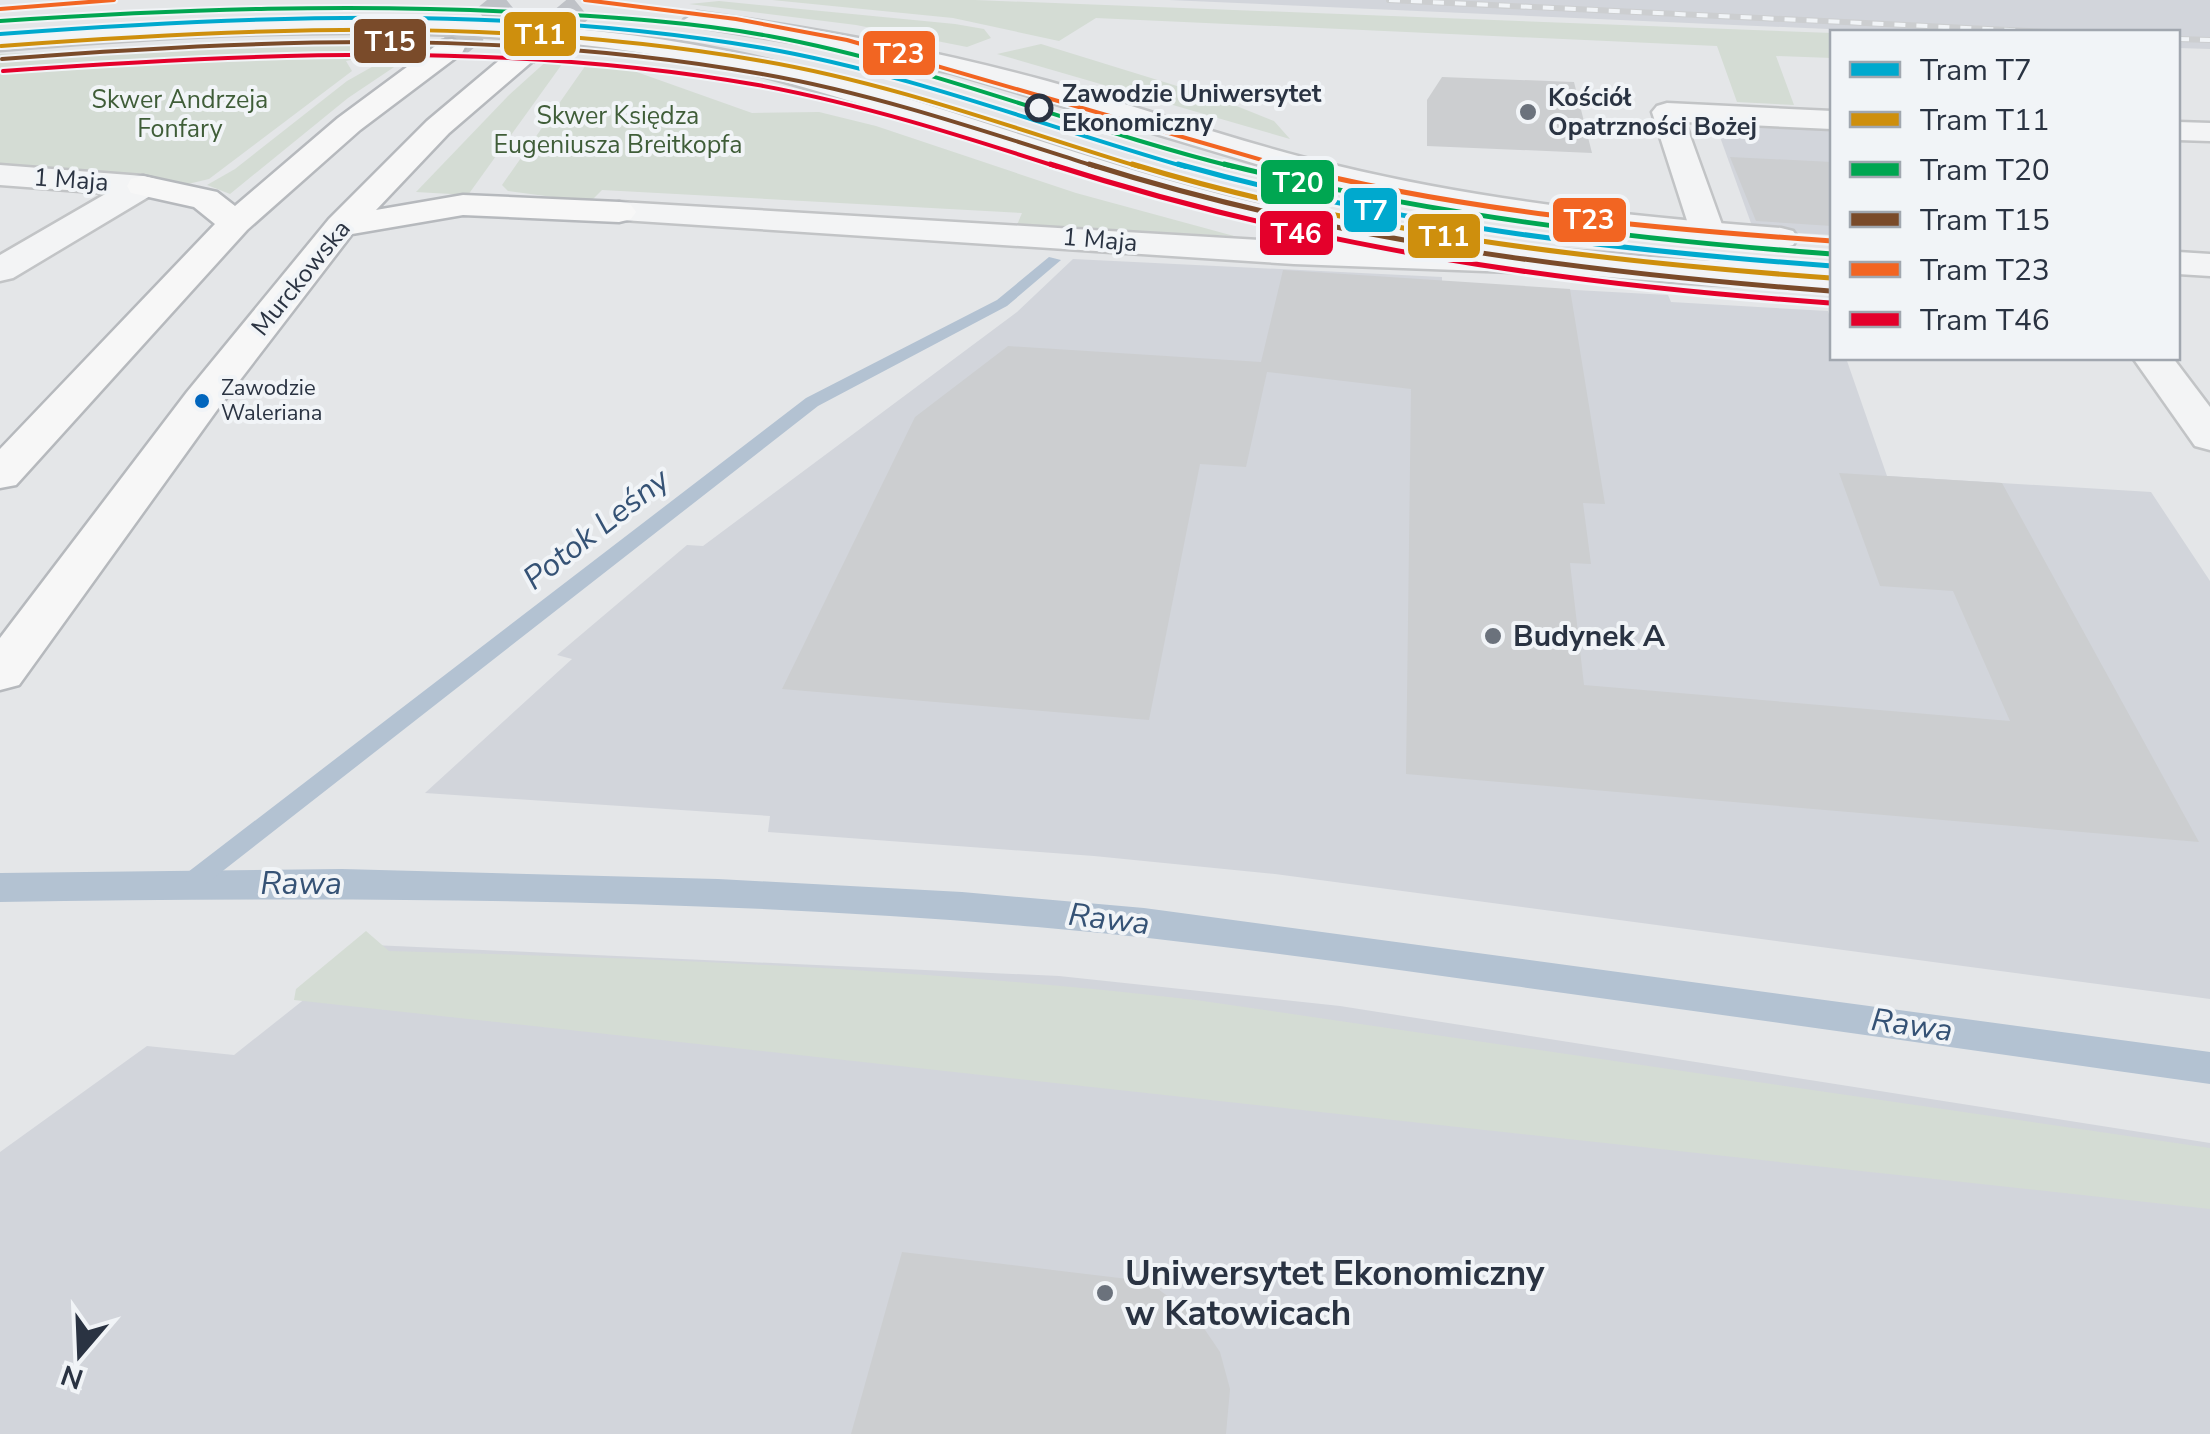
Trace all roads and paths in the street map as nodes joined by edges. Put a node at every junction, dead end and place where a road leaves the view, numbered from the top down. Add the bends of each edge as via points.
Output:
1 (500, 5) tunnel mouth
2 (670, 18) dead end
3 (0, 24) edge
4 (0, 42) edge
5 (452, 47) tunnel mouth
6 (525, 53) tunnel mouth
7 (1830, 120) edge
8 (2180, 131) edge
9 (2210, 132) edge
10 (0, 175) edge
11 (143, 186) junction
12 (619, 212) joint
13 (235, 223) junction
14 (341, 226) junction
15 (1708, 233) junction
16 (1815, 241) dead end
17 (1581, 262) junction
18 (2180, 263) edge
19 (2210, 265) edge
20 (0, 270) edge
21 (1830, 279) edge
22 (2180, 298) edge
23 (2210, 300) edge
24 (2154, 360) edge
25 (2210, 437) edge
26 (0, 475) edge
27 (1, 672) edge

1 - 3 street via 270,6
2 - 15 street via 918,56 1262,156 1405,190
4 - 17 street, 1 Maja via 334,24 505,29 636,44 800,77 1264,215
5 - 13 highway
6 - 14 highway, Murckowska via 438,127
7 - 15 street via 1667,112
8 - 9 street
10 - 11 street, 1 Maja
11 - 13 highway via 206,200
11 - 20 street
12 - 14 highway via 463,205
12 - 17 street, 1 Maja via 1330,255
13 - 26 highway
14 - 27 highway, Murckowska
15 - 16 street
17 - 21 street, 1 Maja
18 - 19 street
22 - 23 street
24 - 25 street

